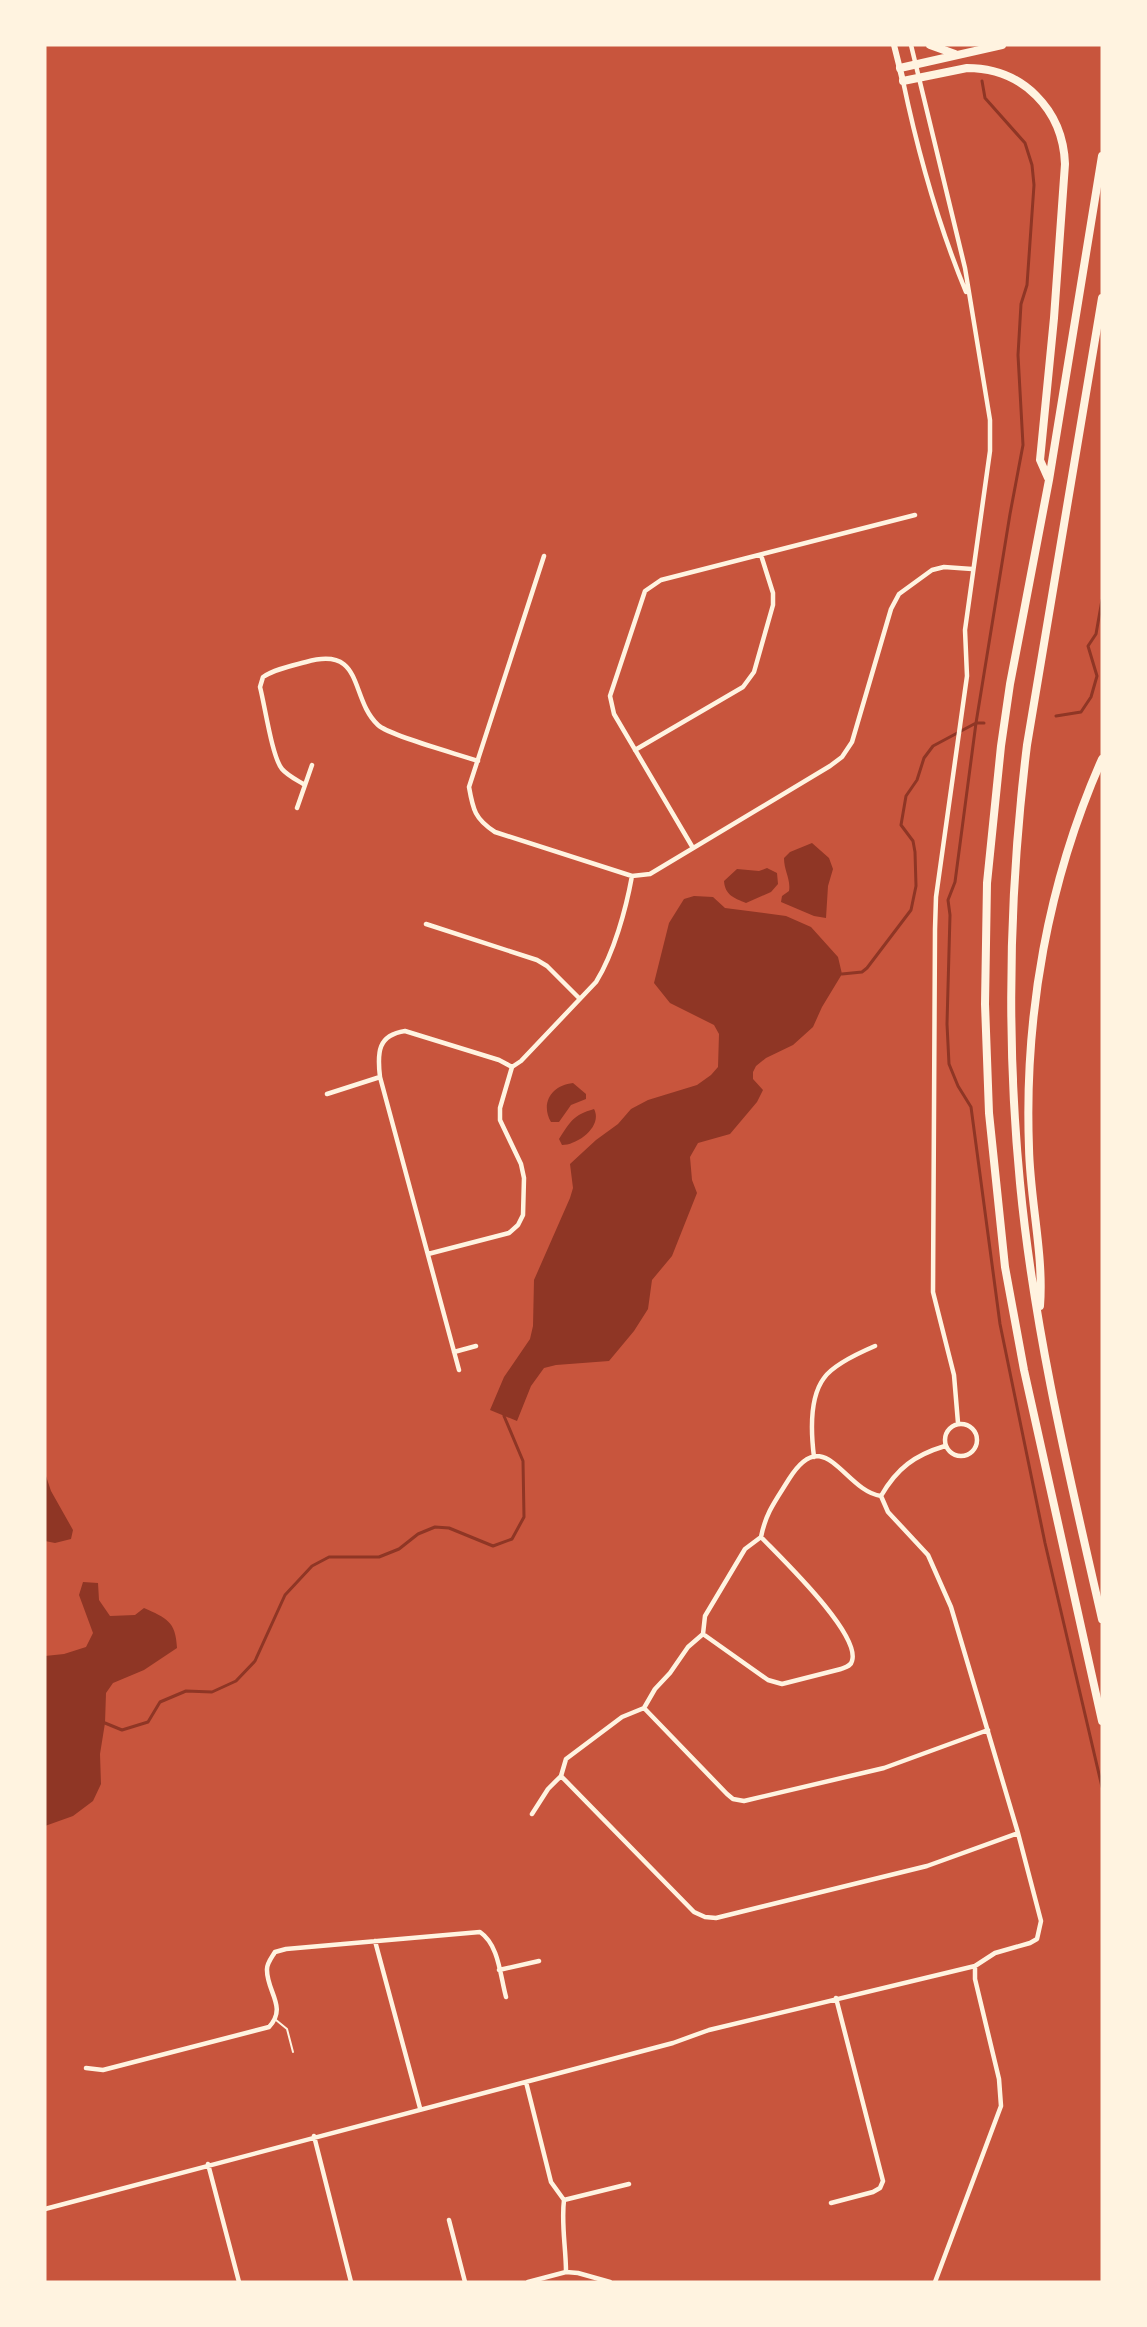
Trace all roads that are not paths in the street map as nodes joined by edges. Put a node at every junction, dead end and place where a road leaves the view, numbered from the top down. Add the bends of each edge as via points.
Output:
1 (894, 45) edge
2 (911, 45) edge
3 (930, 45) edge
4 (1002, 45) edge
5 (959, 55) junction
6 (915, 64) junction
7 (900, 68) junction
8 (919, 77) junction
9 (903, 81) junction
10 (1102, 156) edge
11 (1102, 298) edge
12 (970, 300) junction
13 (1048, 480) junction
14 (915, 515) dead end
15 (761, 555) junction
16 (544, 556) dead end
17 (972, 569) junction
18 (635, 750) junction
19 (1102, 759) edge
20 (478, 760) junction
21 (312, 765) dead end
22 (305, 785) junction
23 (297, 808) dead end
24 (693, 848) junction
25 (632, 876) junction
26 (426, 924) dead end
27 (580, 999) junction
28 (512, 1067) junction
29 (380, 1077) junction
30 (327, 1094) dead end
31 (428, 1254) junction
32 (1039, 1320) junction
33 (476, 1346) dead end
34 (875, 1346) dead end
35 (454, 1352) junction
36 (459, 1370) dead end
37 (958, 1423) junction
38 (945, 1446) junction
39 (814, 1457) junction
40 (881, 1496) junction
41 (761, 1537) junction
42 (1102, 1619) edge
43 (703, 1634) junction
44 (644, 1708) junction
45 (1102, 1720) edge
46 (988, 1730) junction
47 (561, 1776) junction
48 (532, 1814) dead end
49 (1018, 1833) junction
50 (375, 1941) junction
51 (539, 1961) dead end
52 (975, 1966) junction
53 (499, 1971) junction
54 (506, 1997) dead end
55 (836, 1998) junction
56 (276, 2020) junction
57 (293, 2052) dead end
58 (86, 2068) dead end
59 (526, 2082) junction
60 (420, 2109) junction
61 (314, 2136) junction
62 (208, 2164) junction
63 (629, 2184) dead end
64 (564, 2200) junction
65 (831, 2203) dead end
66 (45, 2209) edge
67 (449, 2220) dead end
68 (566, 2272) junction
69 (239, 2282) edge
70 (351, 2282) edge
71 (465, 2282) edge
72 (528, 2282) edge
73 (610, 2282) edge
74 (935, 2282) edge

1 - 7 main road
2 - 6 street
3 - 5 highway
4 - 5 highway
5 - 6 highway
6 - 7 highway
6 - 8 street
7 - 9 main road
8 - 9 highway
8 - 12 street
8 - 13 highway via 967,68 1002,74 1041,99 1060,133 1065,164 1040,460
9 - 12 street via 930,190
10 - 13 highway
11 - 32 highway via 1034,701 1013,899 1014,1104 1020,1184
12 - 17 street via 990,420 990,451
13 - 45 highway via 1001,746 987,883 987,1061 994,1175 1011,1303
14 - 15 street
15 - 18 street via 773,605 754,672 742,687
15 - 18 street via 661,580 645,591 610,696 614,714
16 - 20 street
17 - 24 street via 933,570 899,594 891,609 852,742 842,757
17 - 37 street via 965,630 967,664 935,929 933,1292 954,1375
18 - 24 street
19 - 32 highway via 1076,826 1054,902 1032,1021 1028,1129 1042,1285
20 - 22 street via 385,730 371,716 354,675 342,662 317,658 272,671 262,678 260,687 275,756 289,776
20 - 25 street via 469,787 472,808 480,823 495,832
21 - 22 street
22 - 23 street
24 - 25 street via 650,874
25 - 27 street via 629,897 604,969
26 - 27 street via 537,960
27 - 28 street
28 - 29 street via 405,1031 392,1033 382,1043 378,1059
28 - 31 street via 500,1120 521,1164 523,1215 509,1233
29 - 30 street
29 - 31 street
31 - 35 street
32 - 42 highway
33 - 35 street
34 - 39 street via 825,1375 818,1388
35 - 36 street
37 - 38 street via 946,1431
37 - 38 street via 973,1429 977,1440 973,1450 958,1456
38 - 40 street via 922,1453 910,1462
39 - 40 street via 835,1462 861,1489
39 - 41 street via 798,1465 765,1517
40 - 46 street via 888,1512 928,1555 946,1593
41 - 43 street via 745,1549 705,1616
41 - 43 street via 836,1619 852,1651 849,1666 782,1684 768,1680
43 - 44 street via 688,1647
44 - 46 street via 727,1794 744,1801 884,1768
44 - 47 street via 622,1717 566,1759
46 - 49 street
47 - 48 street
47 - 49 street via 693,1912 705,1917 716,1918 927,1866
49 - 52 street via 1040,1930 1036,1939 995,1953
50 - 53 street via 480,1932 493,1947
50 - 56 street via 275,1952 267,1970 278,2013
50 - 60 street
51 - 53 street
52 - 55 street
52 - 74 street via 1001,2106
53 - 54 street
55 - 59 street
55 - 65 street via 883,2181 873,2192
56 - 57 lane via 286,2029
56 - 58 street via 269,2027 103,2070
59 - 60 street
59 - 64 street via 551,2182
60 - 61 street
61 - 62 street
61 - 70 street
62 - 66 street
62 - 69 street
63 - 64 street
64 - 68 street
67 - 71 street
68 - 72 street
68 - 73 street

